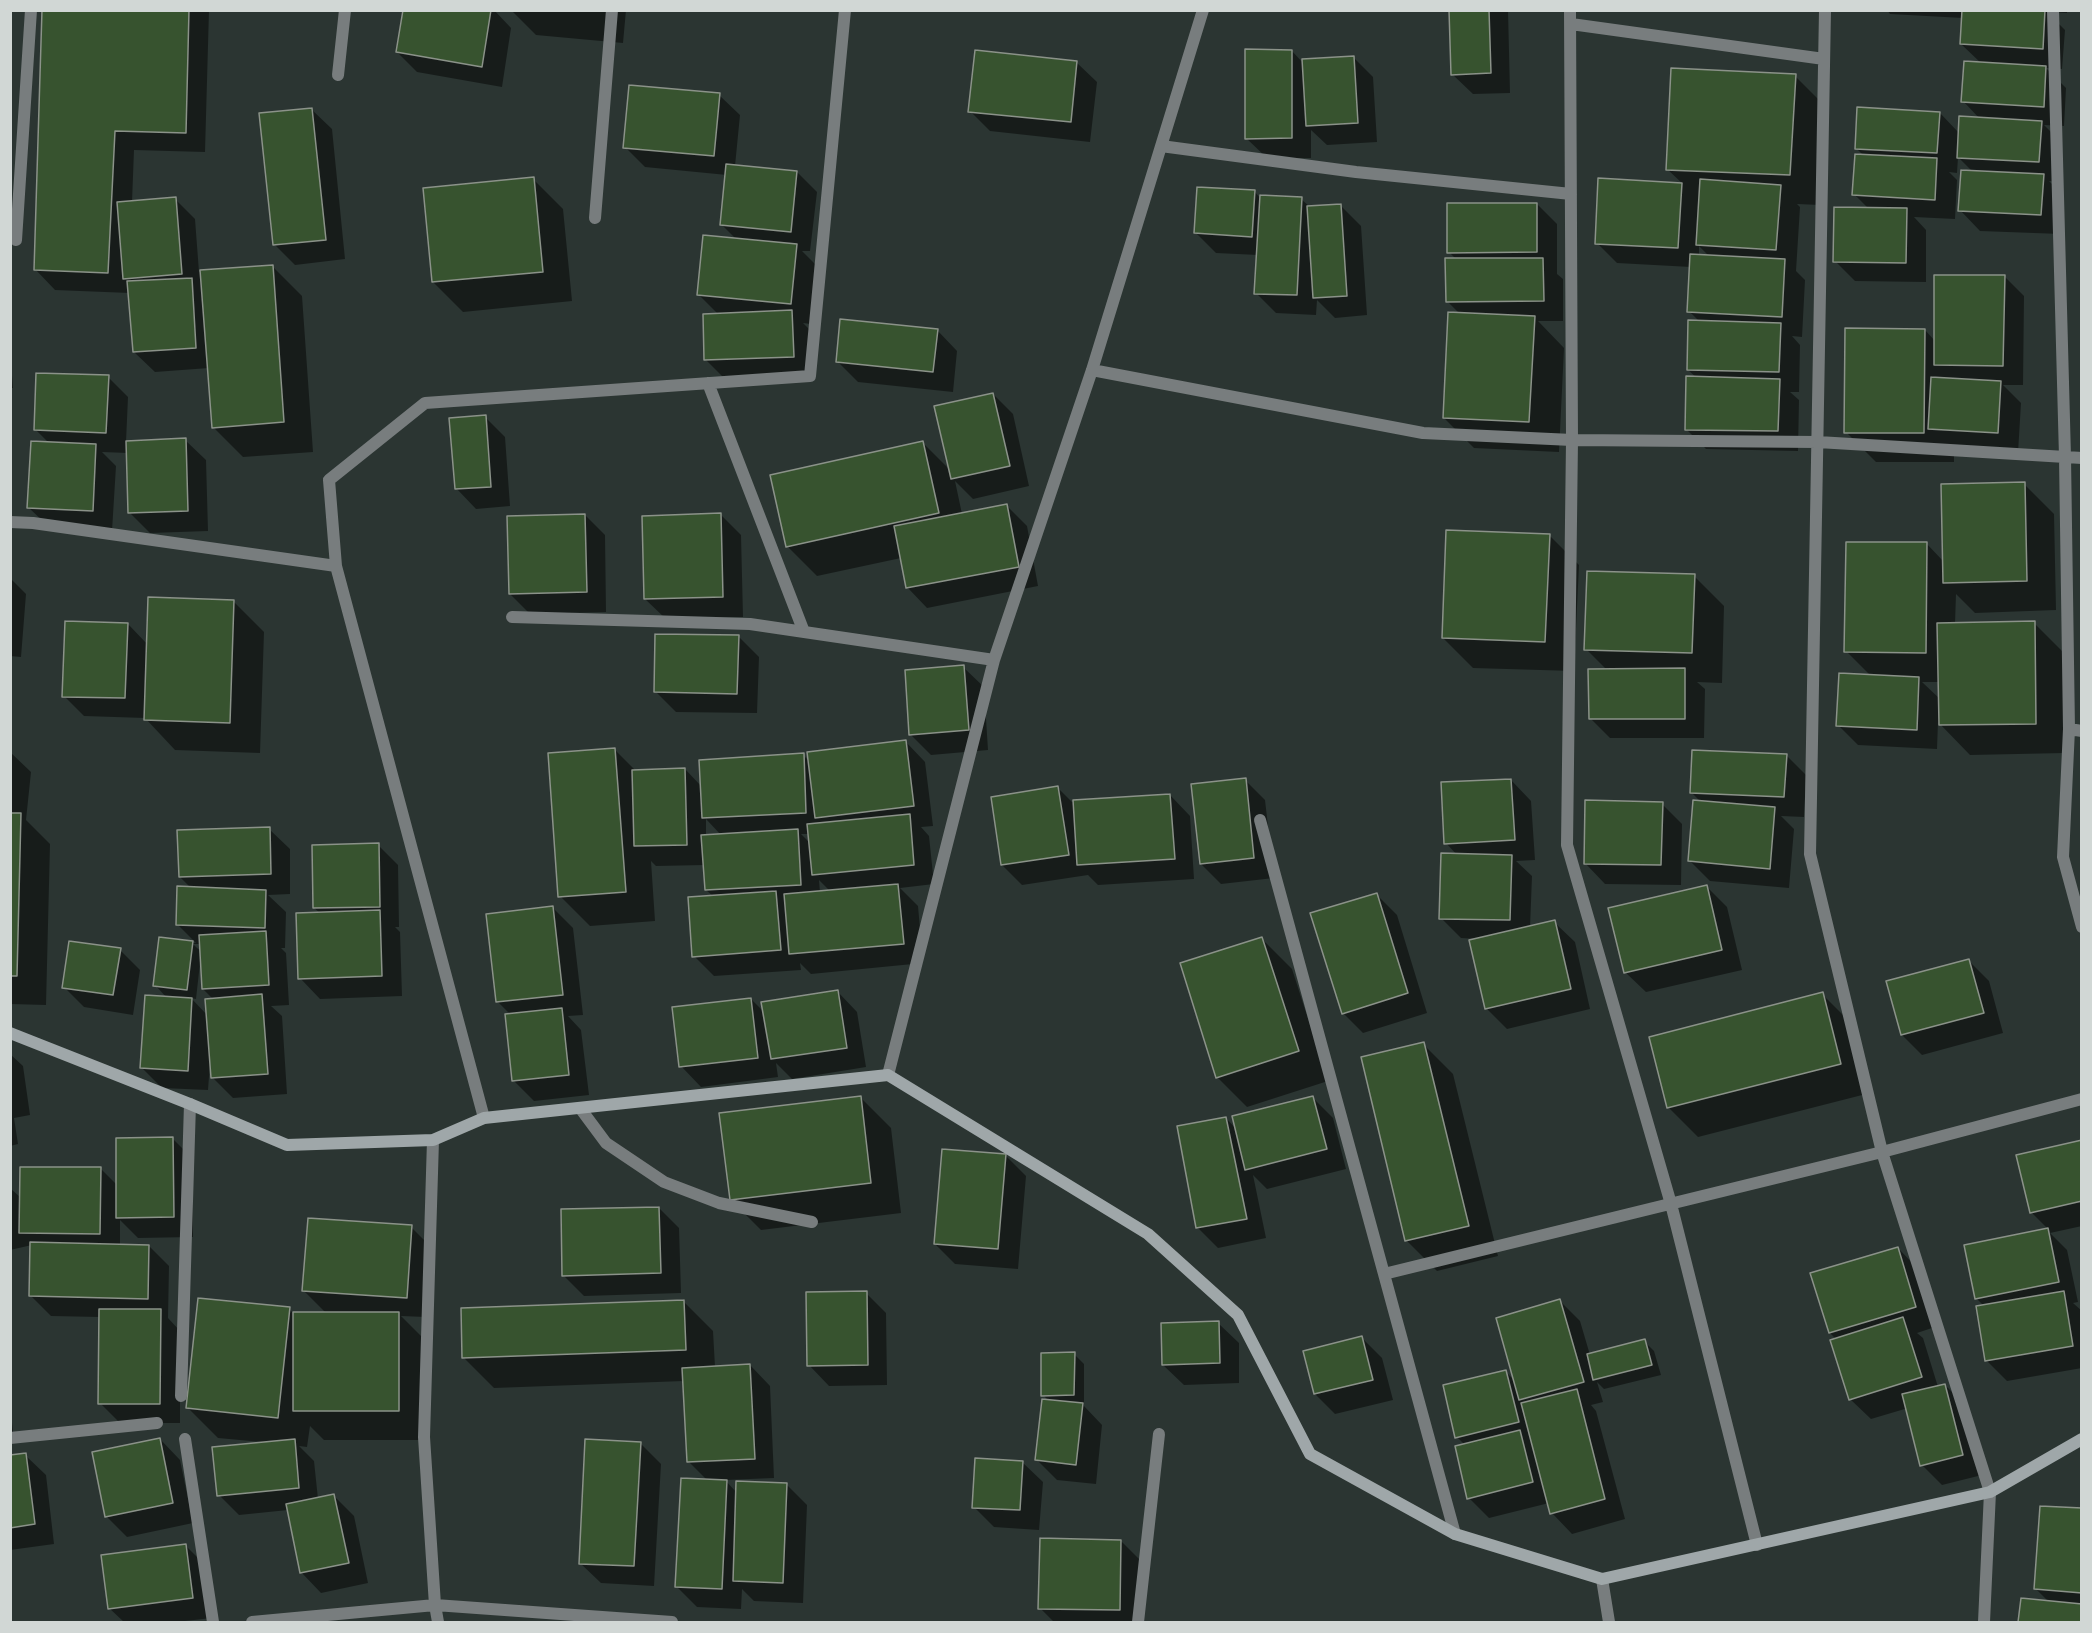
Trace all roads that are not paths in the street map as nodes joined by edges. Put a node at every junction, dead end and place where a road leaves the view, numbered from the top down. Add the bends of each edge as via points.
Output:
1 (31, 10) edge
2 (345, 10) edge
3 (612, 10) edge
4 (845, 10) edge
5 (1203, 10) edge
6 (1570, 10) edge
7 (1825, 10) edge
8 (2053, 10) edge
9 (1571, 24) junction
10 (1824, 60) junction
11 (338, 75) dead end
12 (1161, 146) junction
13 (1571, 194) junction
14 (595, 218) dead end
15 (16, 240) dead end
16 (1092, 370) junction
17 (708, 383) junction
18 (1572, 440) junction
19 (1818, 442) junction
20 (2065, 457) junction
21 (2082, 458) edge
22 (10, 522) edge
23 (336, 566) junction
24 (512, 617) dead end
25 (804, 632) junction
26 (994, 660) junction
27 (2075, 730) edge
28 (1260, 820) dead end
29 (2082, 927) edge
30 (10, 1033) edge
31 (888, 1075) junction
32 (2082, 1099) edge
33 (190, 1104) junction
34 (580, 1108) junction
35 (484, 1118) junction
36 (433, 1140) junction
37 (1882, 1152) junction
38 (1671, 1204) junction
39 (812, 1222) dead end
40 (1384, 1274) junction
41 (181, 1396) dead end
42 (157, 1423) dead end
43 (1159, 1434) dead end
44 (10, 1438) edge
45 (185, 1439) dead end
46 (2082, 1439) edge
47 (1990, 1492) junction
48 (1455, 1534) junction
49 (1757, 1545) junction
50 (1602, 1579) junction
51 (435, 1605) junction
52 (213, 1623) edge
53 (252, 1623) edge
54 (438, 1623) edge
55 (672, 1623) edge
56 (1138, 1623) edge
57 (1609, 1623) edge
58 (1984, 1623) edge

1 - 15 street
2 - 11 street
3 - 14 street
4 - 17 street via 810,376
5 - 12 street
6 - 9 street
7 - 10 street
8 - 20 street
9 - 10 street
9 - 13 street
10 - 19 street
12 - 13 street via 1356,172
12 - 16 street
13 - 18 street
16 - 18 street via 1423,433
16 - 26 street
17 - 23 street via 424,403 329,480
17 - 25 street
18 - 19 street
18 - 38 street via 1567,844
19 - 20 street
19 - 37 street via 1810,854
20 - 21 street
20 - 27 street
22 - 23 street
23 - 35 street
24 - 25 street via 750,624
25 - 26 street
26 - 31 street
27 - 29 street via 2062,857
28 - 40 street
30 - 33 street
31 - 34 street
31 - 48 street via 1148,1234 1238,1315 1310,1454
32 - 37 street
33 - 36 street via 287,1145
33 - 41 street
34 - 35 street
34 - 39 street via 606,1143 664,1182 719,1203
35 - 36 street
36 - 51 street via 424,1437
37 - 38 street
37 - 47 street
38 - 40 street
38 - 49 street
40 - 48 street
42 - 44 street
43 - 56 street
45 - 52 street
46 - 47 street
47 - 49 street
47 - 58 street
48 - 50 street
49 - 50 street
50 - 57 street
51 - 53 street
51 - 54 street
51 - 55 street

